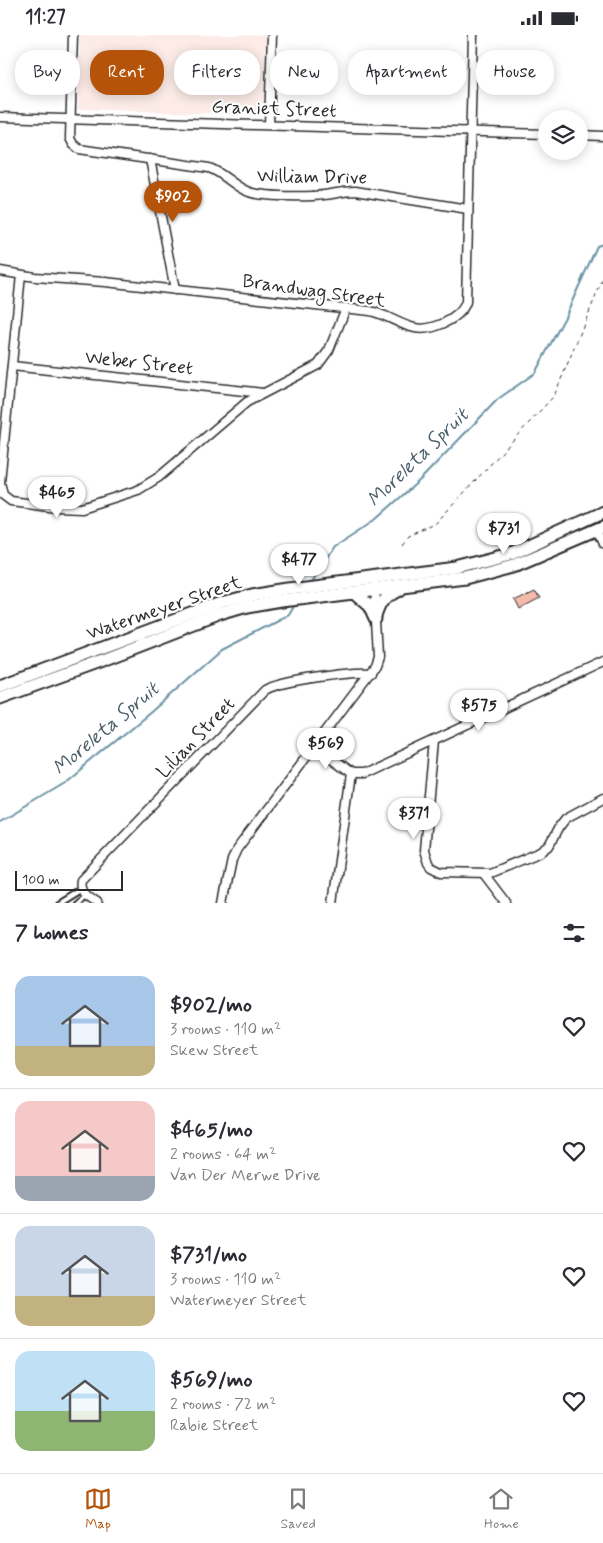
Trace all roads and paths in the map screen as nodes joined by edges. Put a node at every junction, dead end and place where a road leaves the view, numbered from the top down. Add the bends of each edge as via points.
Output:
1 (73, 35) edge
2 (272, 35) edge
3 (473, 35) edge
4 (0, 117) edge
5 (70, 119) junction
6 (269, 125) junction
7 (470, 131) junction
8 (538, 134) edge
9 (588, 135) edge
10 (603, 136) edge
11 (150, 159) junction
12 (468, 209) junction
13 (0, 271) edge
14 (20, 275) junction
15 (603, 279) edge
16 (175, 290) junction
17 (346, 309) junction
18 (12, 366) junction
19 (0, 387) edge
20 (10, 387) junction
21 (263, 393) junction
22 (1, 458) edge
23 (0, 482) edge
24 (603, 512) edge
25 (600, 528) edge
26 (603, 543) edge
27 (402, 544) dead end
28 (374, 584) junction
29 (407, 586) junction
30 (355, 593) junction
31 (376, 617) junction
32 (603, 662) edge
33 (371, 673) junction
34 (0, 686) edge
35 (0, 698) edge
36 (434, 741) junction
37 (314, 747) junction
38 (351, 774) junction
39 (603, 798) edge
40 (484, 874) junction
41 (83, 891) junction
42 (57, 903) edge
43 (75, 903) edge
44 (98, 903) edge
45 (223, 903) edge
46 (333, 903) edge
47 (506, 903) edge

1 - 5 street
2 - 6 street
3 - 7 street, Brandwag Street
4 - 5 street, Graniet Street
5 - 6 street, Graniet Street
5 - 11 street, William Drive via 70,138 75,146
6 - 7 street, Graniet Street
7 - 8 street, Graniet Street
7 - 12 street, Brandwag Street
9 - 10 street
11 - 12 street, William Drive via 209,168 244,190 257,194 321,195 355,191
11 - 16 street
12 - 17 street, Brandwag Street via 466,300 458,314 430,327 415,328 378,312
13 - 14 street, Brandwag Street
14 - 16 street, Brandwag Street
14 - 18 street
15 - 27 path via 554,396 435,523 408,536
16 - 17 street, Brandwag Street
17 - 21 street via 321,361
18 - 20 street
18 - 21 street, Weber Street
19 - 20 street
20 - 22 street
21 - 23 street via 154,480 120,497 82,508 16,503 3,495
22 - 23 street
24 - 28 main road, Watermeyer Street via 534,544 487,561
25 - 26 street
25 - 29 main road, Watermeyer Street via 514,565 465,578
28 - 29 main road, Watermeyer Street
28 - 30 main road, Watermeyer Street
28 - 31 street
28 - 34 main road, Watermeyer Street via 290,589 222,603
29 - 31 main road via 386,596
30 - 31 main road via 370,606
30 - 35 main road, Watermeyer Street via 247,607
31 - 33 street via 378,657
32 - 36 street
33 - 37 street
33 - 41 street, Lilian Street via 345,673 265,690 83,877 80,882
36 - 38 street via 362,774
36 - 40 street via 424,850 426,858 431,867 441,871
37 - 38 street
37 - 45 street via 236,851
38 - 46 street
39 - 40 street via 566,818 541,852
40 - 47 street
41 - 42 lane
41 - 43 lane
41 - 44 street

